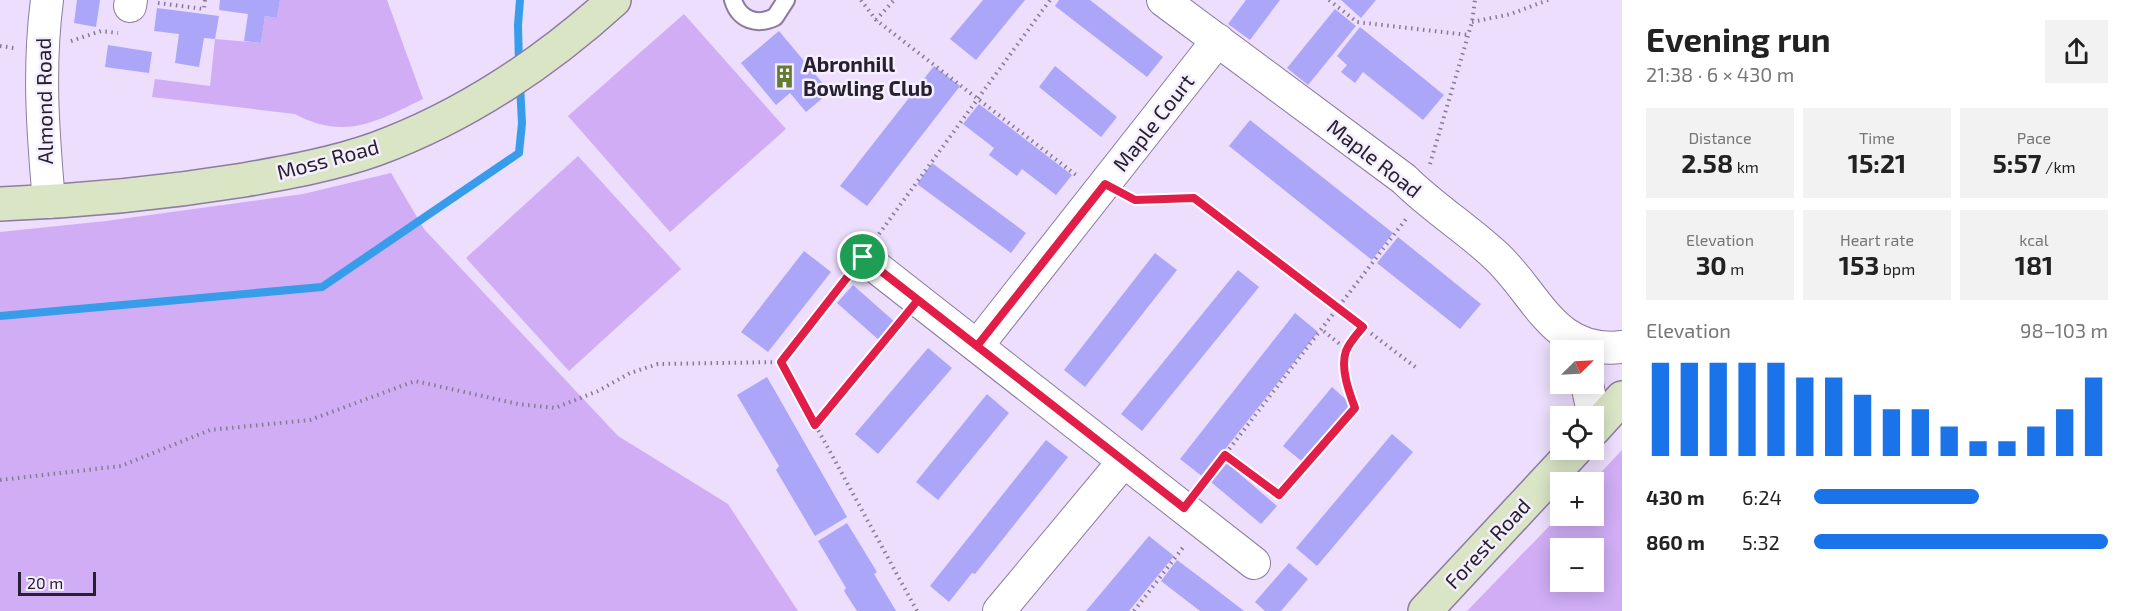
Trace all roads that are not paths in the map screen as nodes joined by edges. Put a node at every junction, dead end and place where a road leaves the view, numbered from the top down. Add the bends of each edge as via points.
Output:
1 (47, 0) edge
2 (614, 0) edge
3 (733, 0) edge
4 (786, 0) edge
5 (1163, 0) edge
6 (1218, 40) junction
7 (49, 202) junction
8 (0, 204) edge
9 (863, 257) road end
10 (1567, 340) edge
11 (977, 346) junction
12 (1604, 347) edge
13 (1622, 347) edge
14 (1622, 398) edge
15 (1604, 418) edge
16 (1566, 460) edge
17 (1124, 461) junction
18 (1254, 563) dead end
19 (999, 611) edge
20 (1425, 611) edge

1 - 7 street, Almond Road via 40,52
2 - 7 street, Moss Road via 576,34 507,82 446,119 376,149 303,170 182,190
3 - 4 lane via 742,16 758,22 775,17
5 - 6 street, Maple Road
6 - 10 street, Maple Road via 1404,179 1497,257
6 - 11 street, Maple Court
7 - 8 street, Moss Road
9 - 11 street
11 - 17 street
12 - 13 street, Maple Road
14 - 15 street, Forest Road
16 - 20 street, Forest Road
17 - 18 street
17 - 19 street

